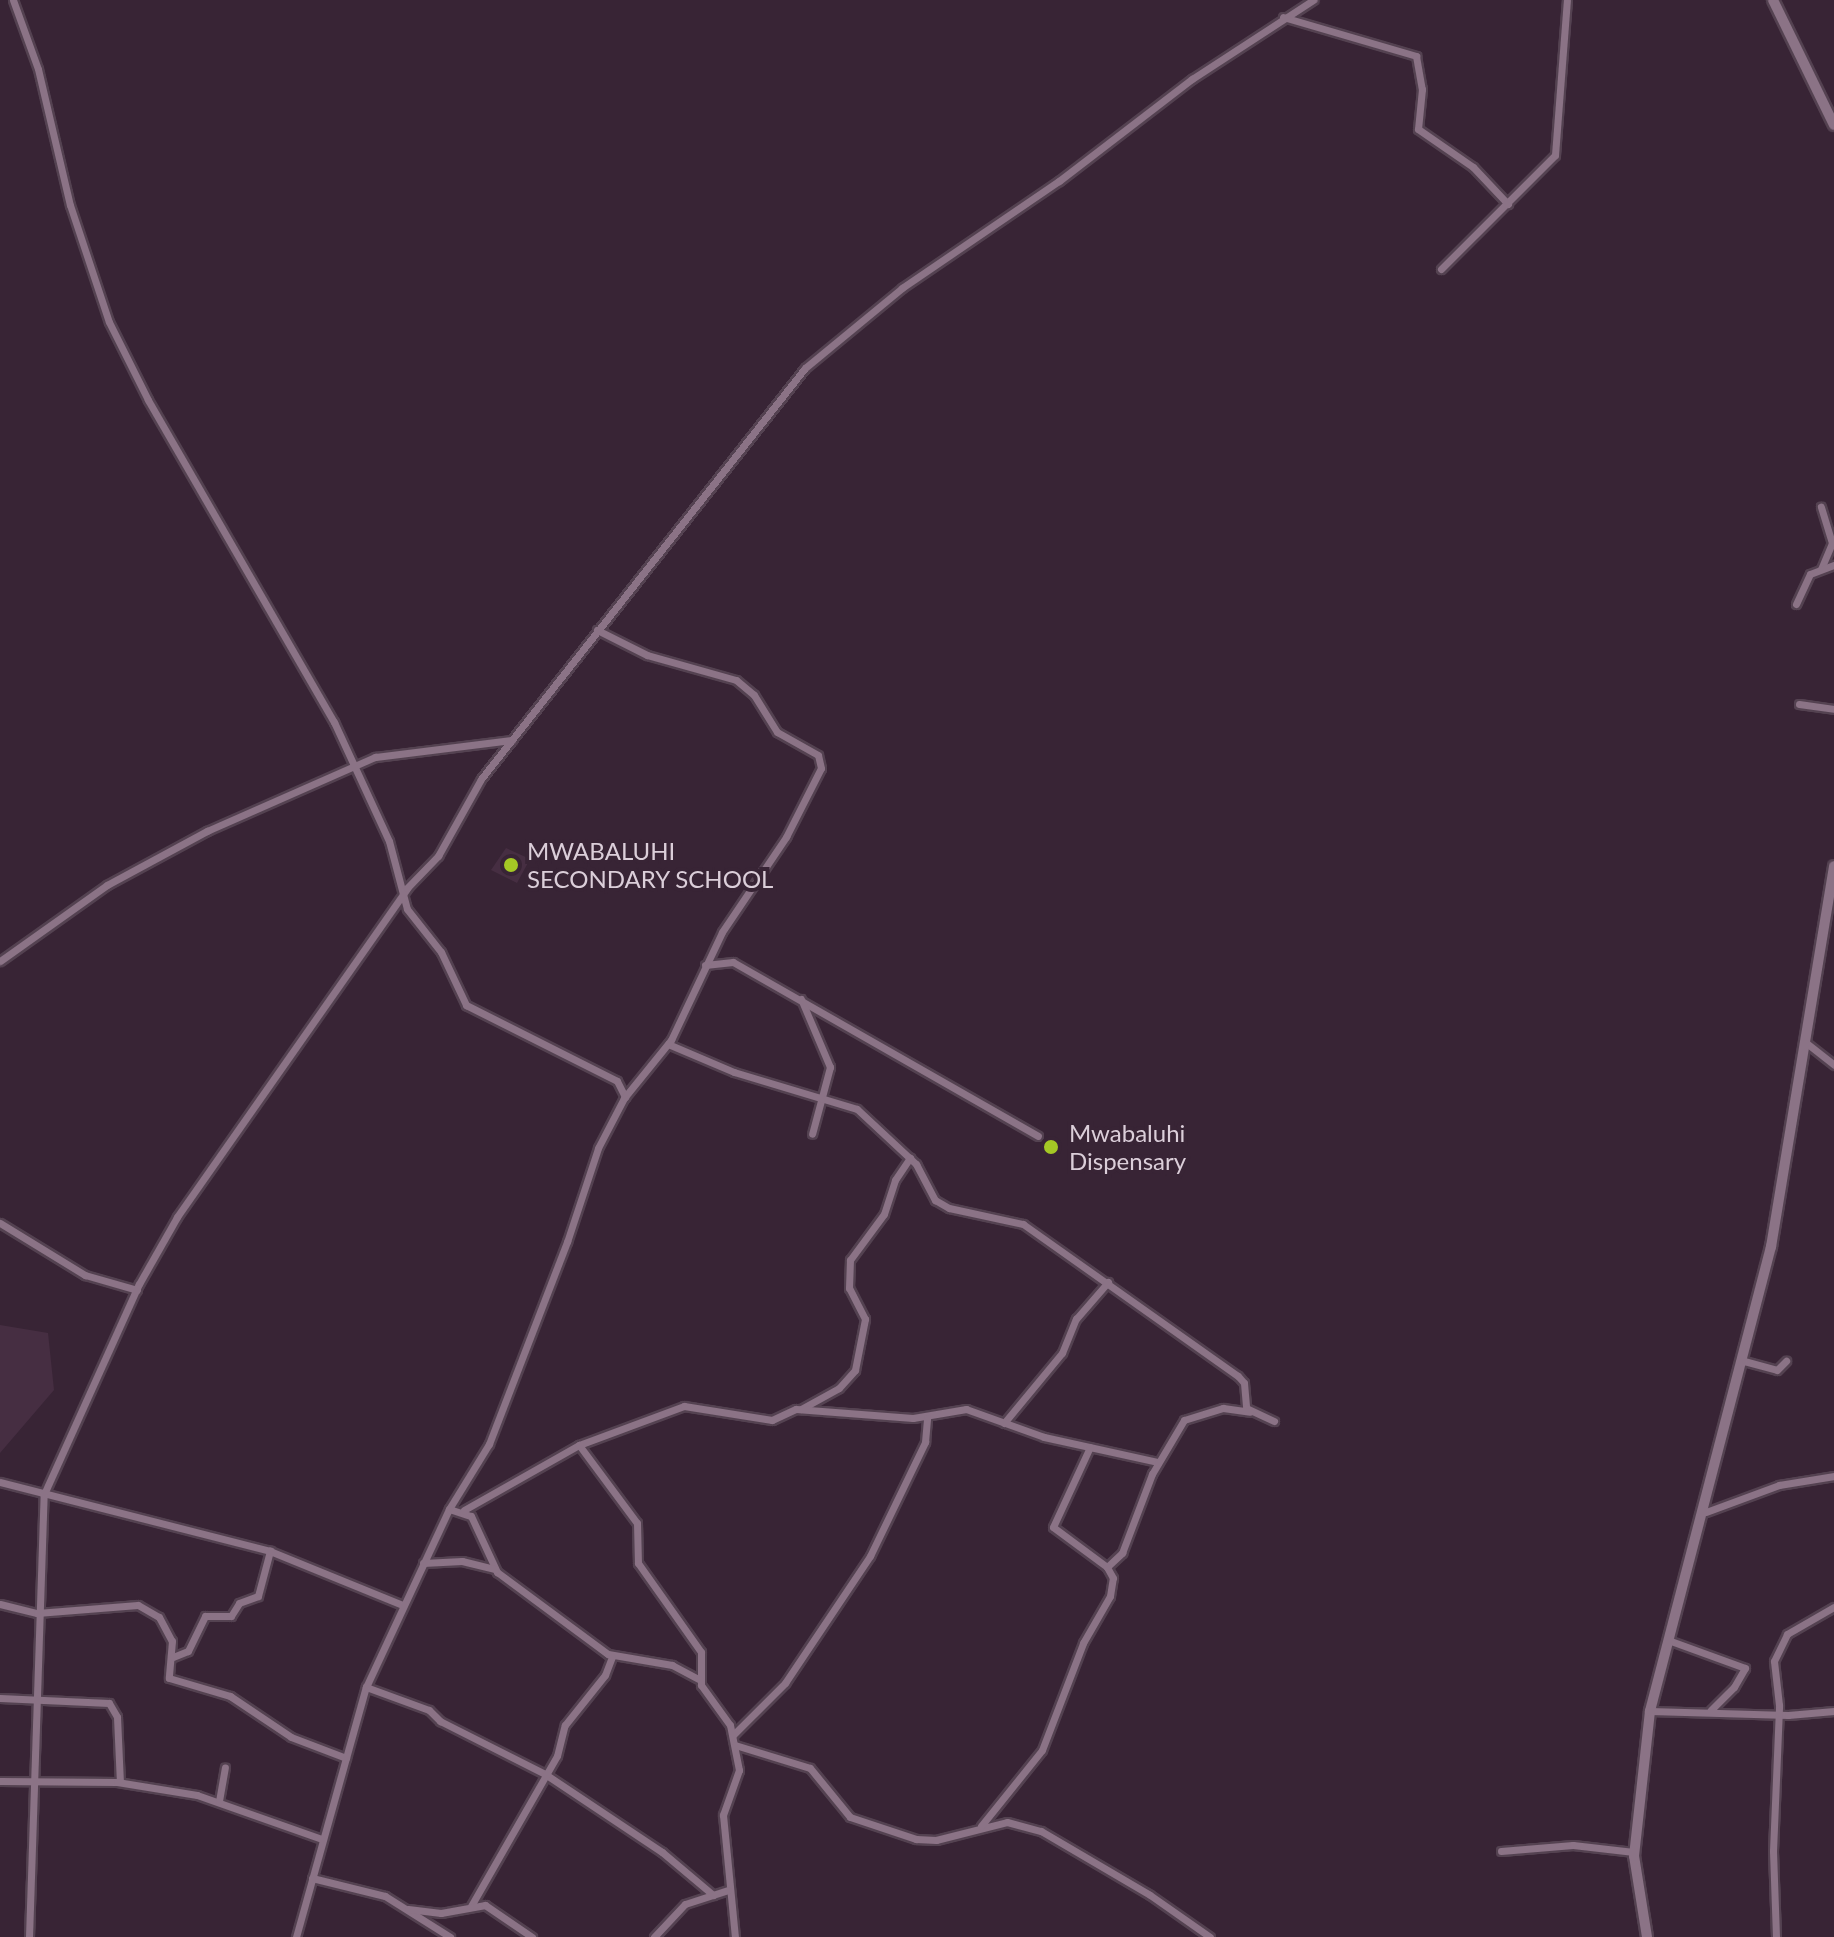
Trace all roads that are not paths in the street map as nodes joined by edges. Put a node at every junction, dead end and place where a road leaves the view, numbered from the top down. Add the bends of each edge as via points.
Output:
1 (13, 0) edge
2 (1313, 0) edge
3 (1567, 0) edge
4 (1773, 0) edge
5 (1283, 17) junction
6 (1834, 125) edge
7 (1508, 204) junction
8 (1441, 269) dead end
9 (1821, 507) dead end
10 (1834, 565) edge
11 (1821, 569) junction
12 (1796, 604) dead end
13 (597, 630) junction
14 (1799, 704) dead end
15 (1834, 709) edge
16 (512, 740) junction
17 (356, 766) junction
18 (1834, 866) edge
19 (403, 893) junction
20 (0, 961) edge
21 (705, 965) junction
22 (800, 997) junction
23 (1805, 1042) junction
24 (668, 1044) junction
25 (1834, 1065) edge
26 (625, 1097) junction
27 (824, 1097) junction
28 (812, 1134) dead end
29 (1038, 1136) dead end
30 (910, 1158) junction
31 (0, 1223) edge
32 (1108, 1282) junction
33 (137, 1290) junction
34 (1744, 1361) junction
35 (1786, 1361) dead end
36 (800, 1409) junction
37 (1252, 1412) junction
38 (927, 1418) junction
39 (1274, 1421) dead end
40 (1004, 1423) junction
41 (579, 1445) junction
42 (1090, 1447) junction
43 (1158, 1462) junction
44 (1834, 1476) edge
45 (0, 1482) edge
46 (44, 1494) junction
47 (449, 1509) junction
48 (464, 1510) junction
49 (1706, 1512) junction
50 (270, 1551) junction
51 (423, 1563) junction
52 (1107, 1567) junction
53 (495, 1569) junction
54 (0, 1604) edge
55 (402, 1605) junction
56 (1834, 1607) edge
57 (37, 1613) junction
58 (1668, 1640) junction
59 (173, 1657) junction
60 (612, 1657) junction
61 (700, 1680) junction
62 (366, 1687) junction
63 (35, 1697) junction
64 (0, 1698) edge
65 (1711, 1710) junction
66 (1650, 1711) junction
67 (1834, 1711) edge
68 (1778, 1715) junction
69 (733, 1735) junction
70 (735, 1745) junction
71 (346, 1758) junction
72 (225, 1768) dead end
73 (545, 1774) junction
74 (0, 1781) edge
75 (33, 1782) junction
76 (120, 1782) junction
77 (219, 1801) junction
78 (980, 1827) junction
79 (322, 1839) junction
80 (1501, 1851) dead end
81 (1634, 1852) junction
82 (312, 1878) junction
83 (728, 1890) junction
84 (713, 1895) junction
85 (471, 1906) junction
86 (408, 1909) junction
87 (29, 1937) edge
88 (296, 1937) edge
89 (450, 1937) edge
90 (532, 1937) edge
91 (654, 1937) edge
92 (735, 1937) edge
93 (1210, 1937) edge
94 (1647, 1937) edge
95 (1776, 1937) edge

1 - 17 street via 109,322
2 - 5 street
3 - 7 street via 1556,152
4 - 6 street
5 - 7 street via 1416,56 1422,89 1418,129 1473,167
5 - 13 street via 902,288 822,351
7 - 8 street
9 - 11 street via 1832,543
10 - 11 street
11 - 12 street via 1806,579
13 - 16 street
13 - 21 street via 647,655 736,680 754,695 777,732 812,751 821,762 786,837
14 - 15 street
16 - 17 street via 393,752
16 - 19 street via 472,793 438,856
17 - 19 street via 393,853
17 - 20 street via 207,831 107,885
18 - 23 street
19 - 26 street via 407,909 441,952 466,1005 617,1081
19 - 33 street via 177,1217
21 - 22 street via 733,962
21 - 24 street
22 - 27 street via 829,1061
22 - 29 street
23 - 25 street
23 - 34 street via 1771,1247
24 - 26 street
24 - 27 street via 734,1072
26 - 47 street via 598,1148 489,1444
27 - 28 street
27 - 30 street via 857,1109
30 - 32 street via 929,1195 943,1205 1016,1221
30 - 36 street via 892,1186 884,1214 850,1260 849,1288 865,1319 855,1370 839,1388
31 - 33 street via 85,1275
32 - 37 street via 1242,1380 1244,1405
32 - 40 street via 1076,1319 1062,1353
33 - 46 street
34 - 35 street via 1777,1370
34 - 49 street
36 - 38 street
36 - 41 street via 768,1420 680,1407
37 - 39 street
37 - 43 street via 1223,1408 1187,1417
38 - 40 street via 966,1409
38 - 69 street via 926,1439 870,1556 785,1683
40 - 42 street
41 - 48 street
41 - 61 street via 637,1523 638,1563 701,1652
42 - 43 street
42 - 52 street via 1053,1527
43 - 52 street via 1122,1553
44 - 49 street via 1779,1485
45 - 46 street
46 - 50 street
46 - 57 street
47 - 48 street
47 - 51 street
48 - 53 street
49 - 58 street
50 - 55 street
50 - 59 street via 258,1596 239,1603 231,1616 205,1616 188,1651
51 - 53 street via 462,1561
51 - 55 street
52 - 78 street via 1113,1578 1110,1596 1083,1643 1042,1750
53 - 60 street
54 - 57 street
55 - 62 street
56 - 68 street via 1805,1621 1780,1643 1774,1661
57 - 59 street via 133,1603 159,1617 172,1641
57 - 63 street
58 - 65 street via 1745,1668
58 - 66 street
59 - 71 street via 167,1673 172,1680 230,1696 291,1737
60 - 61 street via 672,1665
60 - 73 street via 605,1675 565,1725 557,1756
61 - 69 street
62 - 71 street
62 - 73 street via 429,1710 440,1721
63 - 64 street
63 - 75 street
63 - 76 street via 103,1701 114,1707
65 - 66 street
65 - 68 street
66 - 81 street
67 - 68 street
68 - 95 street
69 - 70 street
70 - 78 street via 810,1768 837,1806 857,1820 926,1840
70 - 83 street via 739,1770 723,1815 730,1847
71 - 79 street
72 - 77 street
73 - 84 street via 662,1852
73 - 85 street
74 - 75 street
75 - 76 street
75 - 87 street
76 - 77 street
77 - 79 street
78 - 93 street via 1007,1822 1041,1831
79 - 82 street
80 - 81 street via 1573,1845
81 - 94 street
82 - 86 street via 385,1896
82 - 88 street
83 - 84 street
83 - 92 street
84 - 91 street via 685,1904
85 - 86 street via 449,1912
85 - 90 street via 492,1908
86 - 89 street

